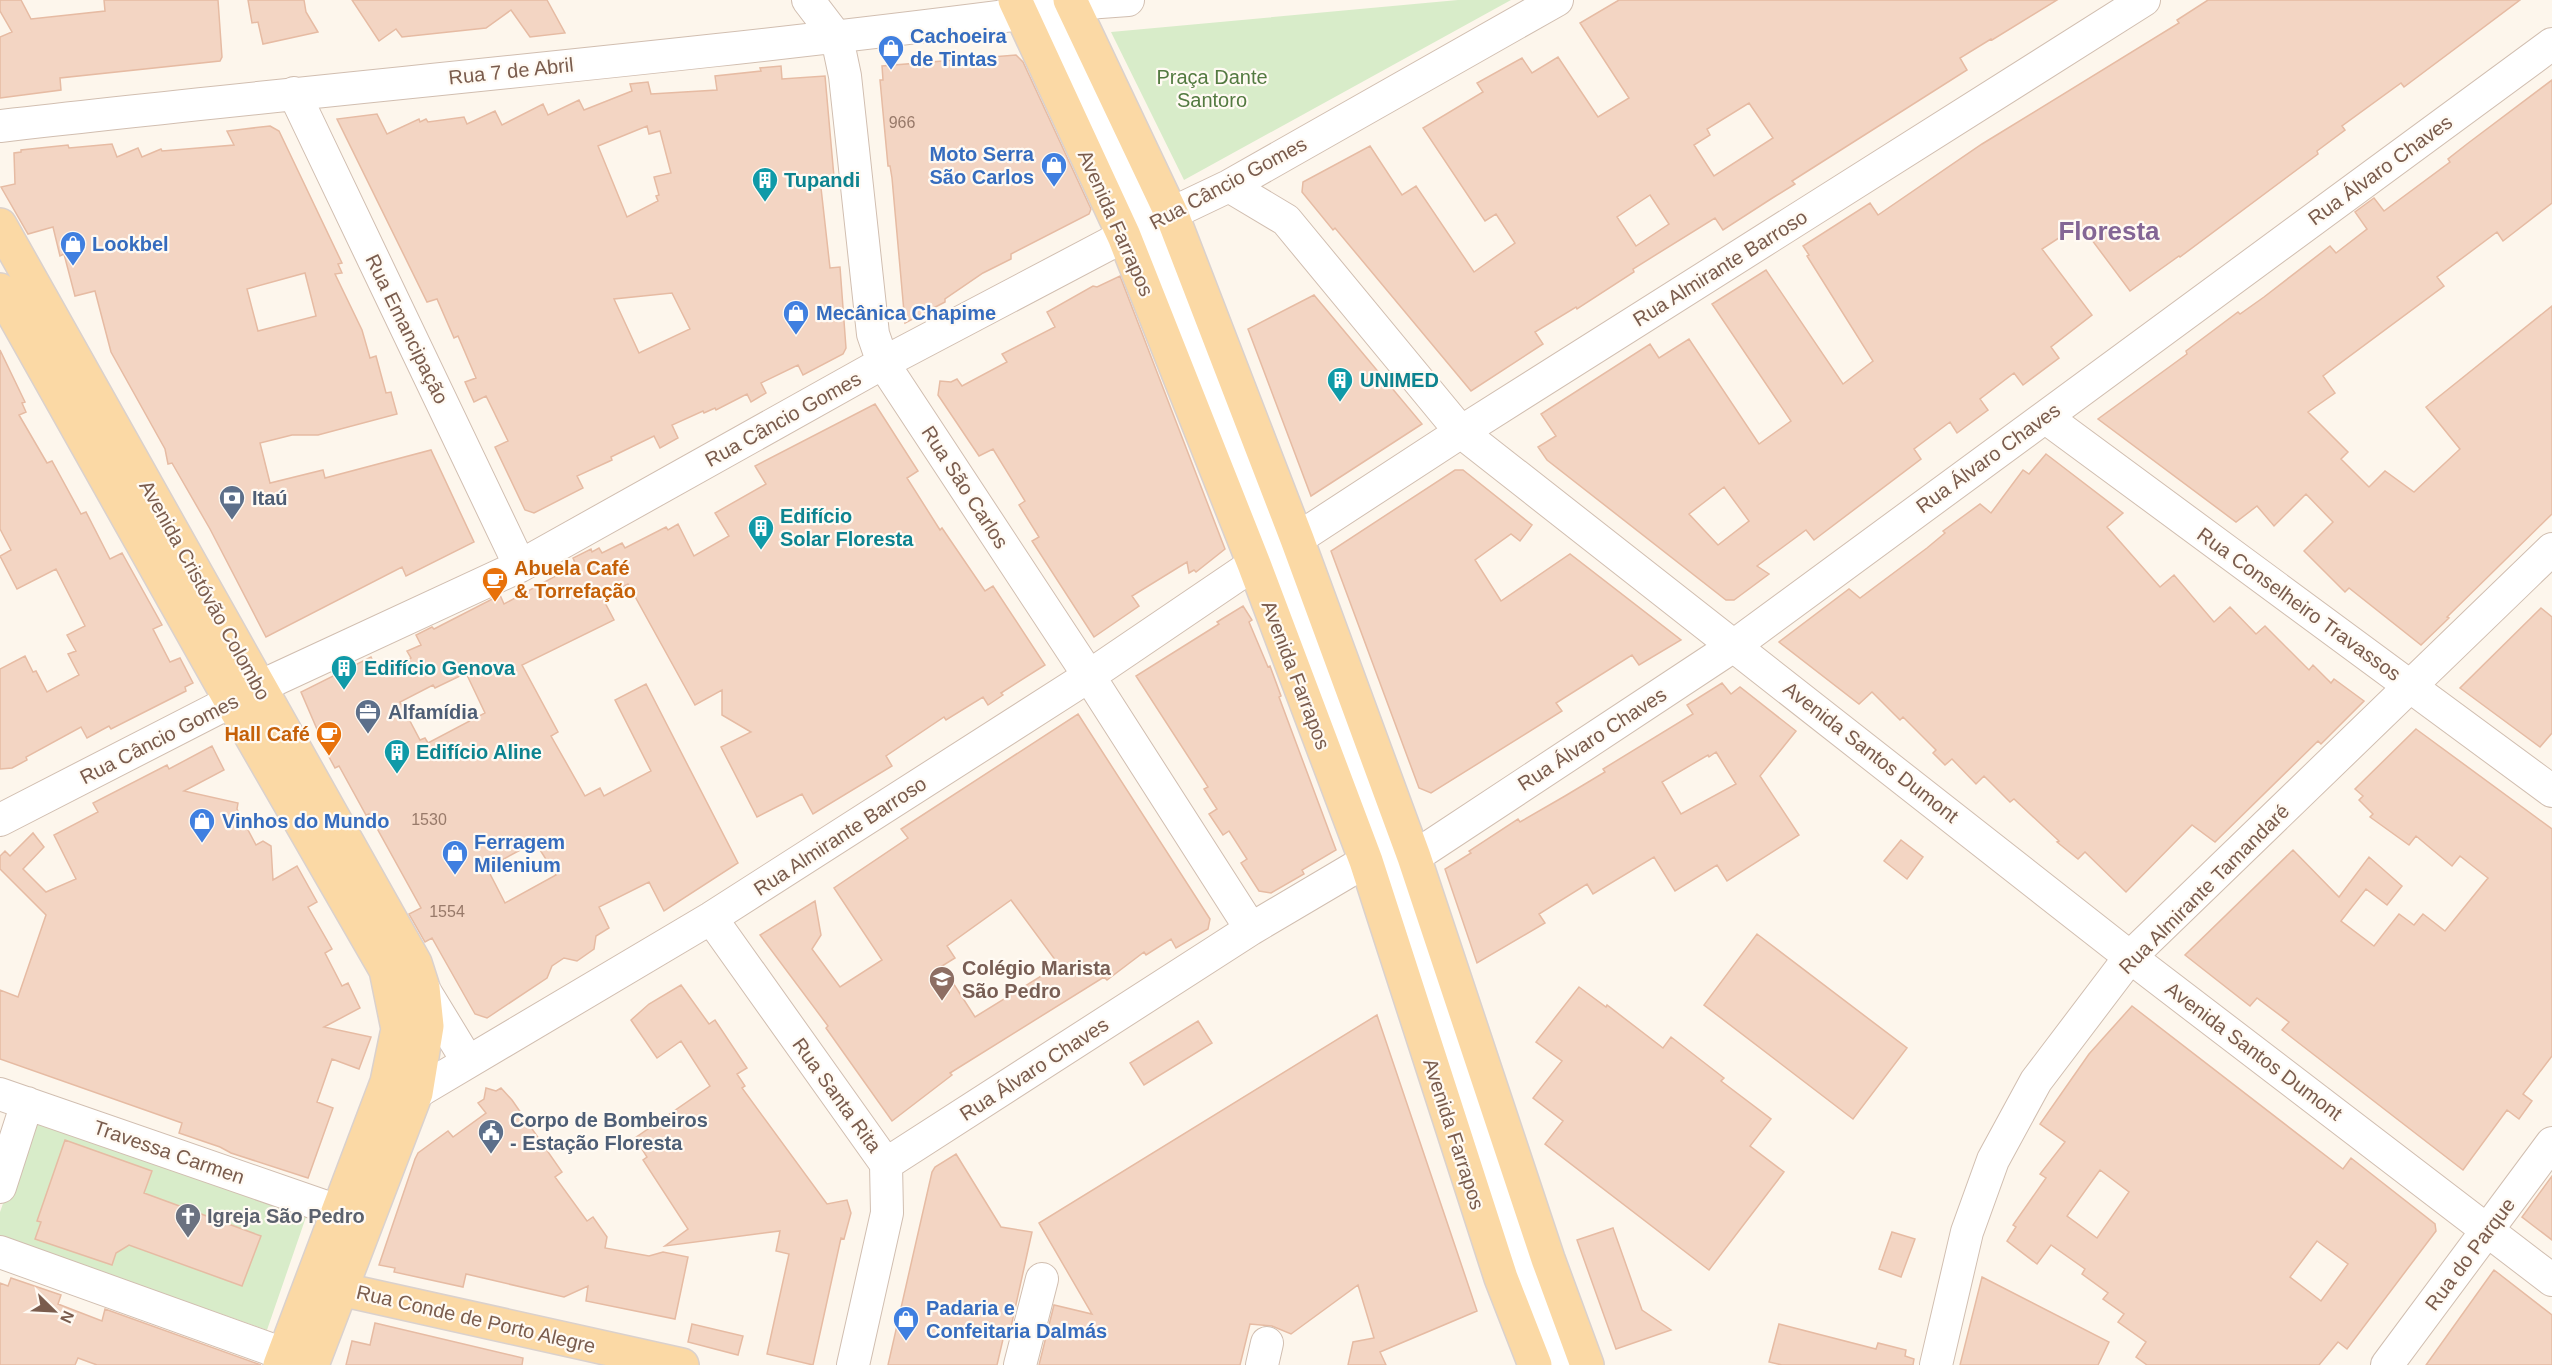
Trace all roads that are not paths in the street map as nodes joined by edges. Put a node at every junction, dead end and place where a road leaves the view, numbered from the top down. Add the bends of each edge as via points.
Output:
1 (808, 0) edge
2 (1128, 0) edge
3 (2144, 0) edge
4 (1071, 2) edge
5 (1547, 2) edge
6 (1026, 5) edge
7 (837, 38) junction
8 (2552, 44) edge
9 (294, 93) junction
10 (0, 126) edge
11 (1229, 186) junction
12 (0, 225) edge
13 (1148, 225) junction
14 (0, 290) edge
15 (883, 363) junction
16 (2045, 417) junction
17 (1461, 432) junction
18 (1297, 539) junction
19 (2552, 549) edge
20 (1254, 564) junction
21 (520, 566) junction
22 (1305, 630) junction
23 (1735, 645) junction
24 (1089, 676) junction
25 (2412, 687) junction
26 (245, 694) junction
27 (2552, 792) edge
28 (0, 820) edge
29 (1414, 857) junction
30 (1365, 861) junction
31 (711, 918) junction
32 (1251, 929) junction
33 (2130, 957) junction
34 (423, 988) junction
35 (468, 1062) junction
36 (416, 1093) junction
37 (14, 1099) edge
38 (2552, 1143) edge
39 (886, 1164) junction
40 (0, 1187) edge
41 (1496, 1187) junction
42 (338, 1211) junction
43 (2488, 1230) junction
44 (0, 1252) edge
45 (1548, 1259) junction
46 (1501, 1278) junction
47 (1042, 1279) dead end
48 (2552, 1280) edge
49 (340, 1289) junction
50 (292, 1361) edge
51 (682, 1365) edge
52 (853, 1365) edge
53 (1020, 1365) edge
54 (1535, 1365) edge
55 (1562, 1365) edge
56 (1587, 1365) edge
57 (1936, 1365) edge
58 (2387, 1365) edge

1 - 7 street, Rua São Carlos
2 - 4 street
3 - 17 street, Rua Almirante Barroso
4 - 13 main road, Avenida Farrapos
5 - 11 street, Rua Câncio Gomes
6 - 7 street, Rua 7 de Abril
6 - 13 main road, Avenida Farrapos
7 - 9 street, Rua 7 de Abril
7 - 15 street, Rua São Carlos via 873,334
8 - 16 street, Rua Álvaro Chaves
9 - 10 street, Rua 7 de Abril
9 - 21 street, Rua Emancipação
11 - 13 street, Rua Câncio Gomes
11 - 17 street, Avenida Santos Dumont via 1286,220
12 - 26 main road, Avenida Cristóvão Colombo
13 - 15 street, Rua Câncio Gomes
13 - 18 main road, Avenida Farrapos
13 - 20 main road, Avenida Farrapos
13 - 22 street
14 - 26 main road, Avenida Cristóvão Colombo
15 - 21 street, Rua Câncio Gomes
15 - 24 street, Rua São Carlos
16 - 23 street, Rua Álvaro Chaves
16 - 25 street, Rua Conselheiro Travassos
17 - 18 street, Rua Almirante Barroso
17 - 23 street, Avenida Santos Dumont
18 - 22 street
18 - 29 main road, Avenida Farrapos
19 - 25 street, Rua Almirante Tamandaré
20 - 22 street
20 - 24 street, Rua Almirante Barroso
20 - 30 main road, Avenida Farrapos
21 - 26 street, Rua Câncio Gomes
22 - 41 street via 1404,907
23 - 29 street, Rua Álvaro Chaves
23 - 33 street, Avenida Santos Dumont
24 - 31 street, Rua Almirante Barroso
24 - 32 street, Rua São Carlos
25 - 27 street, Rua Conselheiro Travassos
25 - 33 street, Rua Almirante Tamandaré
26 - 28 street, Rua Câncio Gomes
26 - 34 main road, Avenida Cristóvão Colombo via 415,963
26 - 42 main road, Avenida Cristóvão Colombo via 386,970 398,1029 387,1082
29 - 45 main road, Avenida Farrapos
30 - 32 street, Rua Álvaro Chaves
30 - 46 main road, Avenida Farrapos
31 - 35 street, Rua Almirante Barroso
31 - 39 street, Rua Santa Rita
32 - 39 street, Rua Álvaro Chaves
33 - 43 street, Avenida Santos Dumont
33 - 57 street, Rua Almirante Tamandaré via 2036,1081 1993,1160 1967,1232
34 - 35 street
34 - 36 main road, Avenida Cristóvão Colombo via 427,1026
35 - 36 street, Rua Almirante Barroso
36 - 49 main road, Avenida Cristóvão Colombo
37 - 40 street
37 - 42 street, Travessa Carmen
38 - 43 street, Rua do Parque
39 - 52 street, Rua Santa Rita via 887,1212
41 - 45 street
41 - 46 street
41 - 55 street
42 - 50 main road, Avenida Cristóvão Colombo
43 - 48 street, Avenida Santos Dumont
43 - 58 street, Rua do Parque
44 - 50 street
45 - 56 main road, Avenida Farrapos
46 - 54 main road, Avenida Farrapos
47 - 53 street
49 - 50 main road, Avenida Cristóvão Colombo
49 - 51 main road, Rua Conde de Porto Alegre

